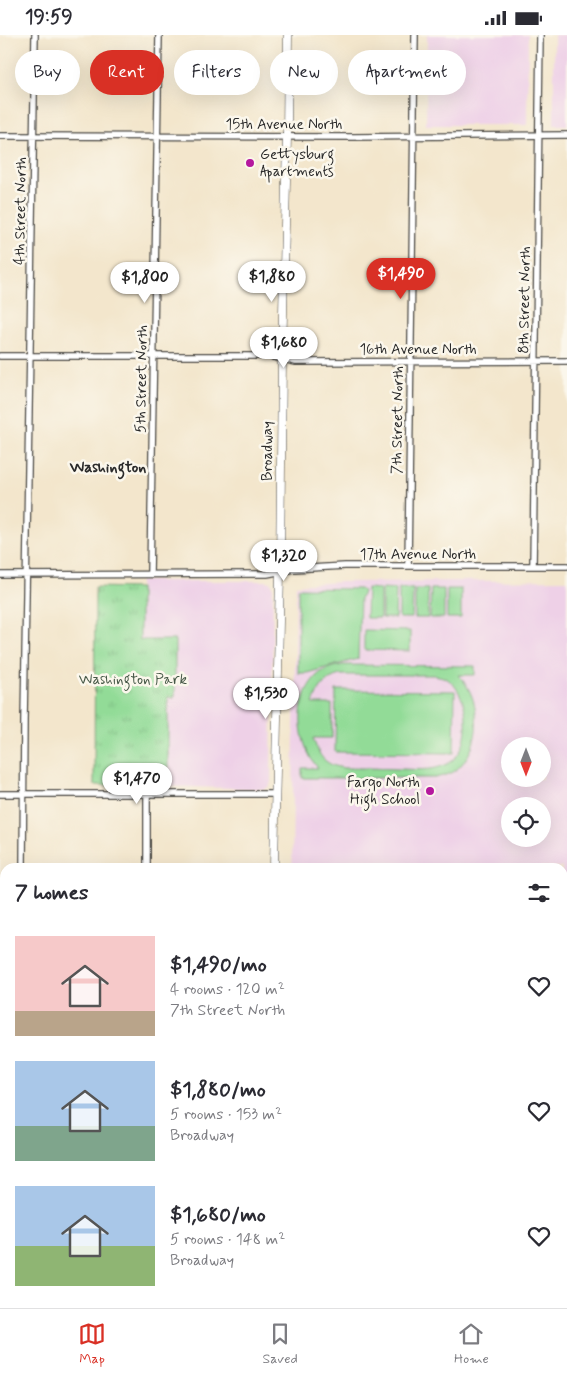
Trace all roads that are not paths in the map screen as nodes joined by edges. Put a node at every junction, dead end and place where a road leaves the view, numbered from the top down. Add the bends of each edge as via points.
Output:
1 (35, 35) edge
2 (159, 35) edge
3 (288, 35) edge
4 (415, 35) edge
5 (540, 35) edge
6 (567, 135) edge
7 (0, 136) edge
8 (34, 136) junction
9 (540, 136) junction
10 (158, 137) junction
11 (287, 137) junction
12 (414, 137) junction
13 (0, 356) edge
14 (30, 356) junction
15 (155, 356) junction
16 (282, 358) junction
17 (410, 361) junction
18 (536, 361) junction
19 (567, 361) edge
20 (408, 566) junction
21 (533, 566) junction
22 (567, 566) edge
23 (280, 572) junction
24 (150, 574) junction
25 (0, 575) edge
26 (26, 575) junction
27 (0, 794) edge
28 (24, 794) junction
29 (275, 794) junction
30 (148, 795) junction
31 (23, 863) edge
32 (147, 863) edge
33 (274, 863) edge

1 - 8 street, 4th Street North
2 - 10 street, 5th Street North
3 - 11 street, Broadway
4 - 12 street, 7th Street North
5 - 9 street, 8th Street North
6 - 9 street, 15th Avenue North
7 - 8 street, 15th Avenue North
8 - 10 street, 15th Avenue North
8 - 14 street, 4th Street North
9 - 12 street, 15th Avenue North
9 - 18 street, 8th Street North
10 - 11 street, 15th Avenue North
10 - 15 street, 5th Street North
11 - 12 street, 15th Avenue North
11 - 16 street, Broadway
12 - 17 street, 7th Street North
13 - 14 street, 16th Avenue North
14 - 15 street, 16th Avenue North
14 - 26 street, 4th Street North
15 - 16 street, 16th Avenue North
15 - 24 street, 5th Street North
16 - 17 street, 16th Avenue North via 296,362
16 - 23 street, Broadway
17 - 18 street, 16th Avenue North
17 - 20 street, 7th Street North
18 - 19 street, 16th Avenue North
18 - 21 street, 8th Street North
20 - 21 street, 17th Avenue North
20 - 23 street, 17th Avenue North via 345,566
21 - 22 street, 17th Avenue North
23 - 24 street, 17th Avenue North
23 - 29 street, Broadway
24 - 26 street, 17th Avenue North
25 - 26 street, 17th Avenue North
26 - 28 street, 4th Street North
27 - 28 street
28 - 30 street
28 - 31 street, 4th Street North
29 - 30 street
29 - 33 street, Broadway
30 - 32 street

